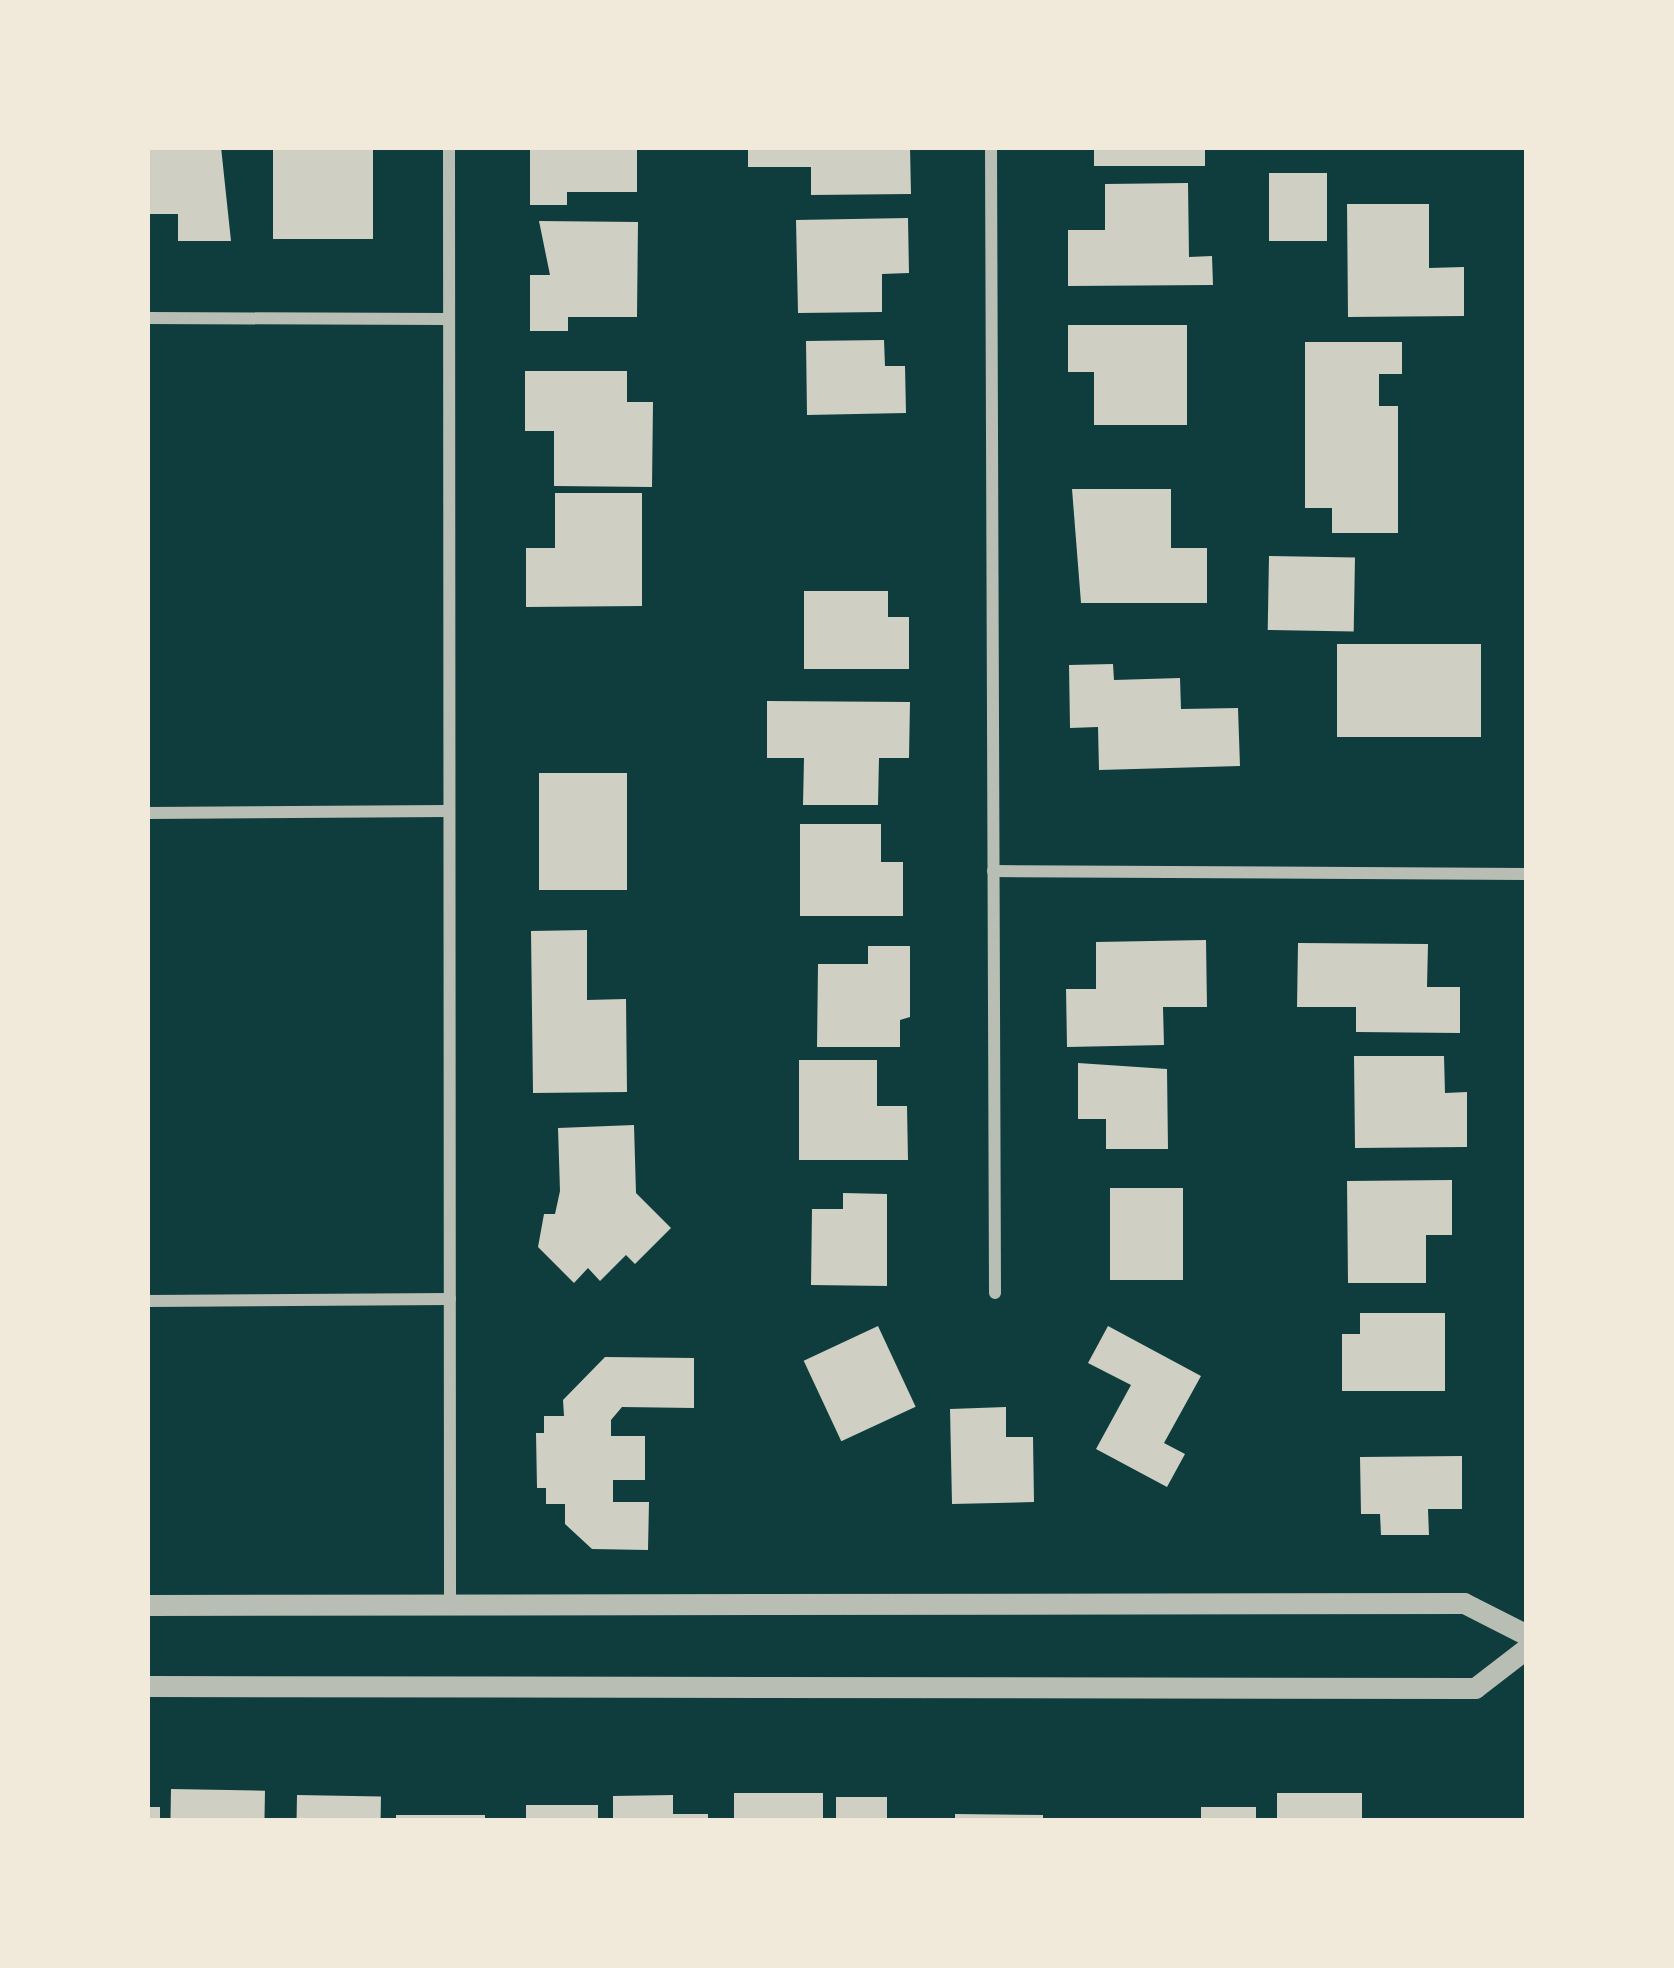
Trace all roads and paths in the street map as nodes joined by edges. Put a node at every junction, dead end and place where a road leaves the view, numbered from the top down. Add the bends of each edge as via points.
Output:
1 (449, 147) edge
2 (991, 147) edge
3 (147, 318) edge
4 (448, 319) junction
5 (448, 812) junction
6 (147, 813) edge
7 (993, 871) junction
8 (1527, 874) edge
9 (995, 1293) dead end
10 (450, 1299) junction
11 (147, 1301) edge
12 (147, 1605) edge
13 (450, 1606) junction
14 (1527, 1635) edge
15 (1527, 1648) edge
16 (147, 1686) edge

1 - 4 street
2 - 7 street
3 - 4 street
4 - 5 street
5 - 6 street
5 - 10 street
7 - 8 street
7 - 9 street
10 - 11 street
10 - 13 street
12 - 13 street
13 - 14 street via 1464,1603
15 - 16 street via 1475,1688

